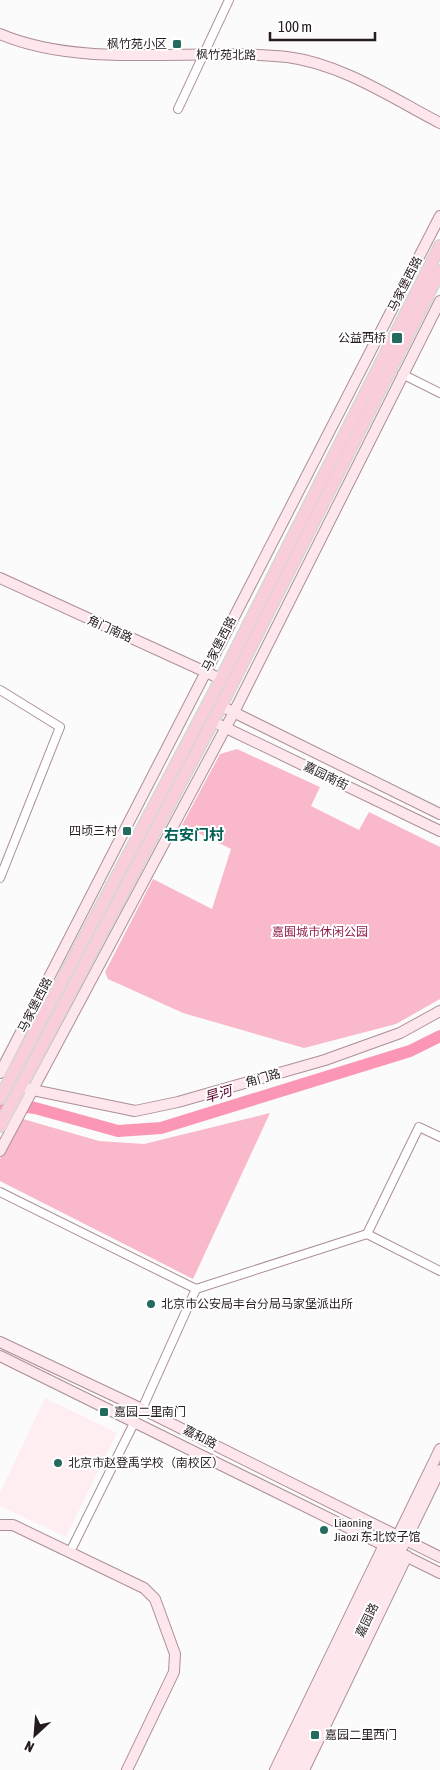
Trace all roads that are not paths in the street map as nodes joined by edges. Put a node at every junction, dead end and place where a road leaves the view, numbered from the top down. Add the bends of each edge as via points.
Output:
1 (229, 0) edge
2 (0, 34) edge
3 (204, 55) junction
4 (178, 109) dead end
5 (440, 123) edge
6 (440, 216) edge
7 (440, 246) edge
8 (440, 271) edge
9 (440, 301) edge
10 (402, 374) junction
11 (440, 393) edge
12 (0, 578) edge
13 (205, 672) junction
14 (220, 679) junction
15 (0, 690) edge
16 (221, 706) junction
17 (234, 712) junction
18 (212, 721) junction
19 (225, 728) junction
20 (440, 814) edge
21 (440, 831) edge
22 (0, 878) edge
23 (440, 1011) edge
24 (0, 1073) edge
25 (2, 1090) edge
26 (18, 1090) junction
27 (32, 1091) junction
28 (1, 1123) edge
29 (440, 1137) edge
30 (0, 1151) edge
31 (0, 1192) edge
32 (367, 1234) junction
33 (440, 1271) edge
34 (196, 1289) junction
35 (0, 1342) edge
36 (0, 1356) edge
37 (142, 1408) junction
38 (135, 1421) junction
39 (440, 1449) edge
40 (440, 1470) edge
41 (0, 1525) edge
42 (402, 1539) junction
43 (396, 1551) junction
44 (70, 1552) junction
45 (440, 1557) edge
46 (440, 1572) edge
47 (127, 1770) edge
48 (275, 1770) edge
49 (284, 1770) edge
50 (294, 1770) edge
51 (304, 1770) edge

1 - 3 street
2 - 3 street, 枫竹苑北路 via 30,45 78,52
3 - 4 street
3 - 5 street, 枫竹苑北路 via 287,57 314,62 355,79
6 - 13 street, 马家堡西路
7 - 14 main road, 马家堡西路
8 - 16 main road, 马家堡西路
9 - 10 street
10 - 11 street
10 - 17 street
12 - 13 street, 角门南路
13 - 14 street, 角门南路
13 - 24 street, 马家堡西路
14 - 25 main road, 马家堡西路
15 - 22 street via 60,728
16 - 17 street, 嘉园南街
16 - 18 main road, 马家堡西路
17 - 19 street
17 - 20 street, 嘉园南街
18 - 19 street, 嘉园南街
18 - 26 main road, 马家堡西路
19 - 21 street, 嘉园南街
19 - 27 street
23 - 27 street, 角门路 via 400,1033 326,1060 135,1111
26 - 27 street, 角门路
26 - 28 main road, 马家堡西路
27 - 30 street
29 - 32 street via 418,1126
31 - 34 street
32 - 33 street
32 - 34 street
34 - 37 street
35 - 37 street, 嘉和路
36 - 38 street, 嘉和路
37 - 42 street, 嘉和路
38 - 43 street, 嘉和路
38 - 44 street
39 - 42 street
40 - 42 street
41 - 44 street via 13,1525
42 - 43 street
42 - 45 street, 嘉和路
43 - 46 street, 嘉和路
43 - 48 street
43 - 49 street, 嘉园路
43 - 50 street, 嘉园路
43 - 51 street
44 - 47 street via 144,1588 155,1599 175,1654 174,1672

